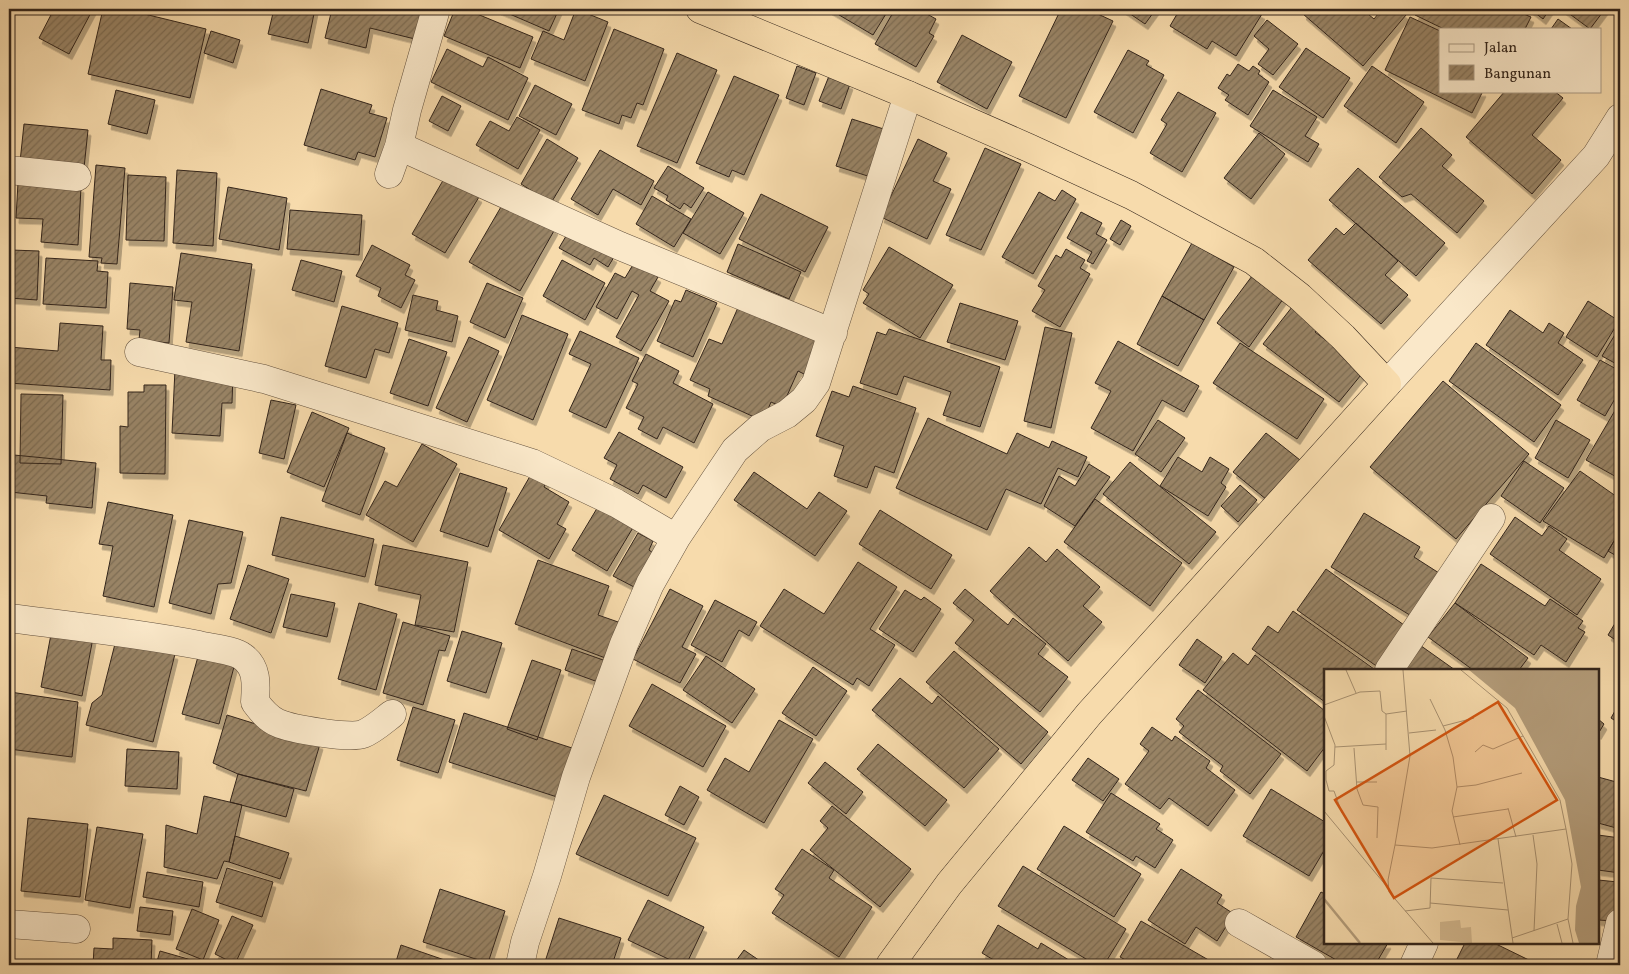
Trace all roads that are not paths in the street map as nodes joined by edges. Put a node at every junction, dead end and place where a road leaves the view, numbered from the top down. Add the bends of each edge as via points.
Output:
1 (436, 9) edge
2 (700, 9) edge
3 (908, 95) junction
4 (1620, 118) edge
5 (399, 146) junction
6 (9, 170) edge
7 (390, 174) dead end
8 (77, 177) dead end
9 (833, 333) junction
10 (139, 352) dead end
11 (1387, 384) junction
12 (1491, 518) dead end
13 (676, 538) junction
14 (9, 618) edge
15 (1390, 669) edge
16 (392, 714) dead end
17 (1239, 923) dead end
18 (1620, 923) edge
19 (9, 924) edge
20 (76, 929) dead end
21 (1424, 944) edge
22 (520, 965) edge
23 (890, 965) edge
24 (1313, 965) edge
25 (1414, 965) edge
26 (1610, 965) edge

1 - 5 street
2 - 3 highway
3 - 9 street
3 - 11 highway via 1131,195 1254,261 1300,297
4 - 11 street via 1596,156
5 - 7 street
5 - 9 street via 620,246
6 - 8 street
9 - 13 street via 816,383 804,400 787,414 760,428 735,450
10 - 13 street via 264,379 532,463 616,503
11 - 23 highway via 1089,714 949,884
12 - 15 street
13 - 22 street via 650,584 624,644 576,777
14 - 16 street via 153,637 242,656 252,666 256,681 255,702 276,723 351,736 362,735
17 - 24 street
18 - 26 street
19 - 20 street
21 - 25 street

